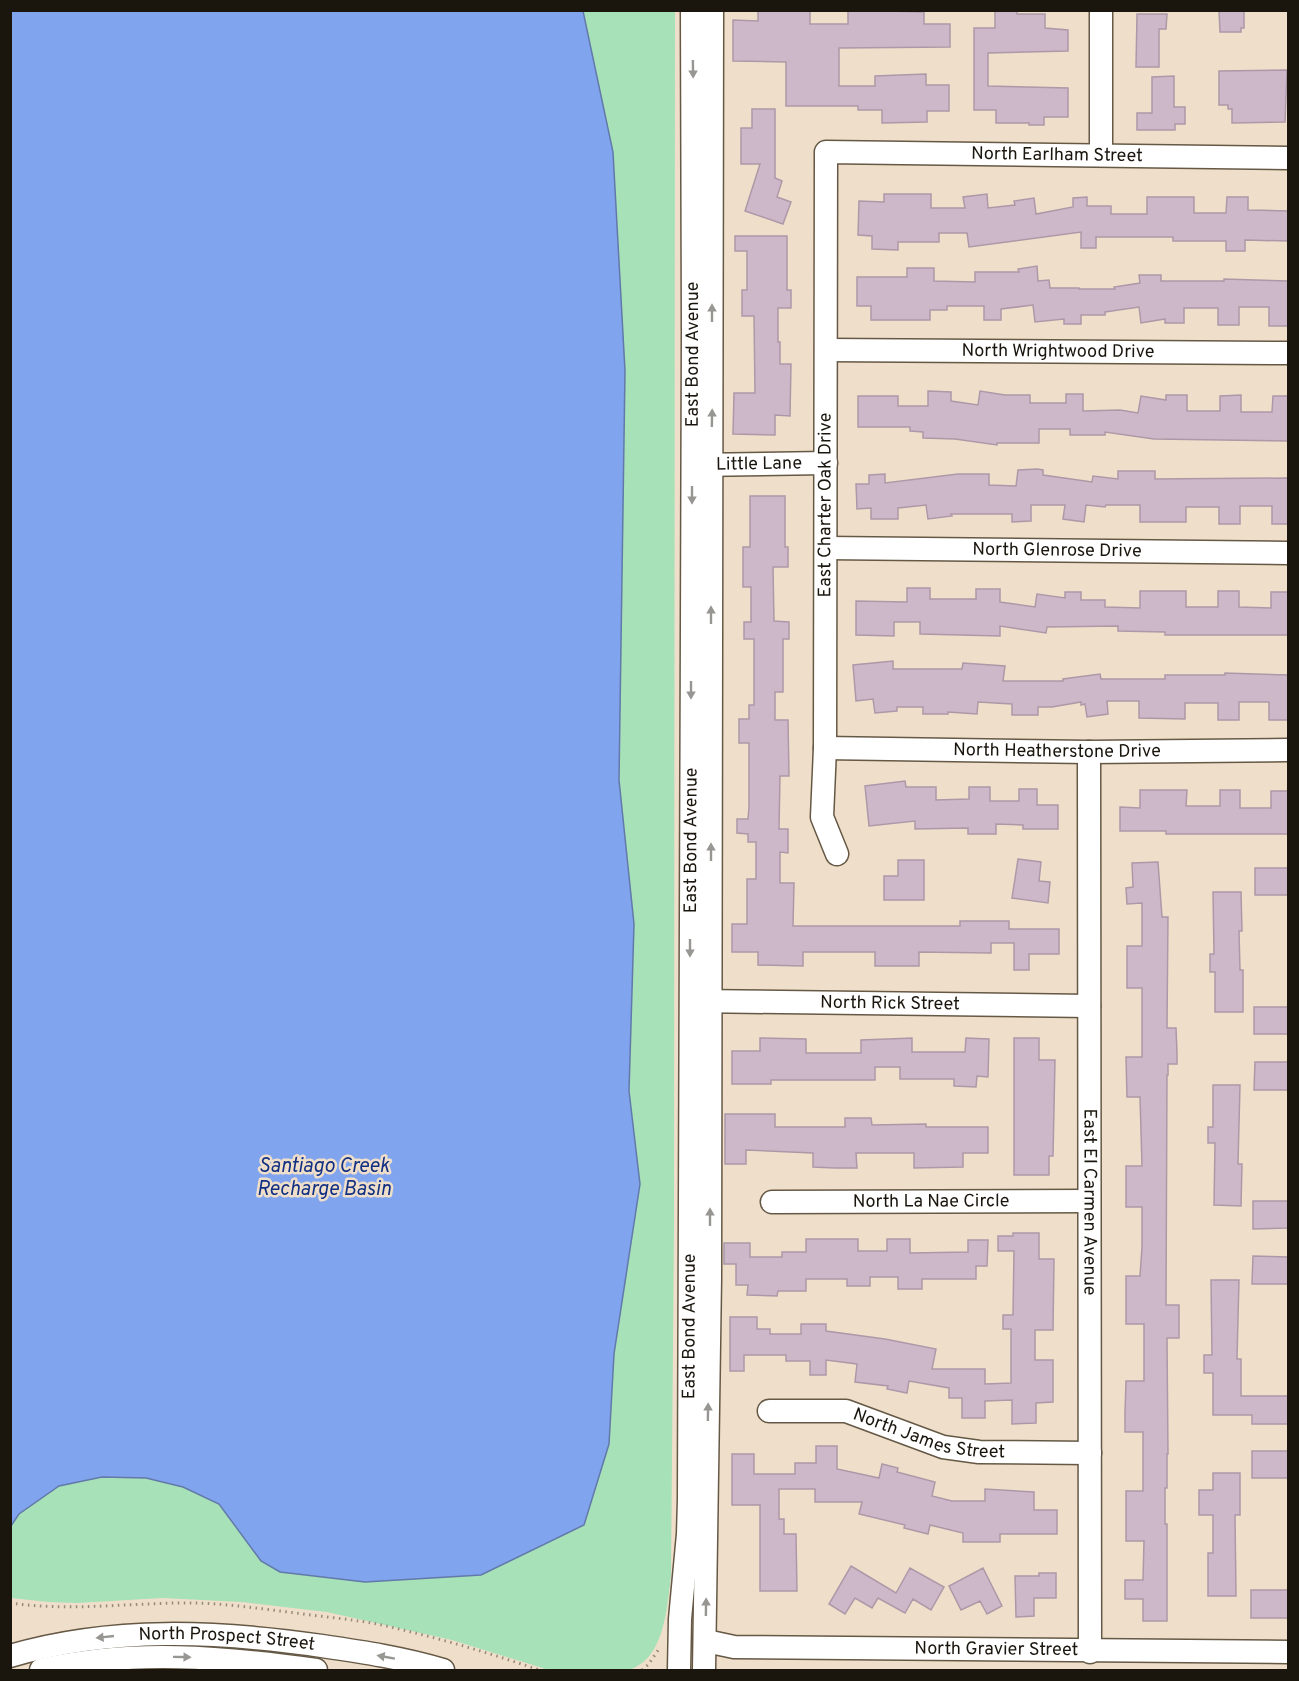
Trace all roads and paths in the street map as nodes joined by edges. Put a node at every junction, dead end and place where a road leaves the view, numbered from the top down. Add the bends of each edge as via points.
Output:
1 (692, 10) edge
2 (712, 10) edge
3 (1101, 10) edge
4 (826, 152) joint
5 (1101, 155) junction
6 (1288, 158) edge
7 (827, 350) junction
8 (1288, 353) edge
9 (826, 464) junction
10 (702, 465) junction
11 (826, 548) junction
12 (1288, 553) edge
13 (825, 748) junction
14 (1288, 750) edge
15 (1089, 752) junction
16 (837, 854) dead end
17 (700, 1001) junction
18 (1089, 1006) junction
19 (1089, 1201) junction
20 (772, 1202) dead end
21 (769, 1411) dead end
22 (1090, 1453) junction
23 (706, 1641) junction
24 (1090, 1652) junction
25 (1288, 1652) edge
26 (10, 1656) edge
27 (1161, 1661) edge
28 (648, 1665) dead end
29 (41, 1671) edge
30 (316, 1671) edge
31 (443, 1671) edge
32 (646, 1671) edge
33 (679, 1671) edge
34 (704, 1671) edge

1 -> 10 street, East Bond Avenue
10 -> 2 street, East Bond Avenue
3 - 5 street
4 - 5 street, North Earlham Street
4 - 7 street, East Charter Oak Drive
5 - 6 street, North Earlham Street
7 - 8 street, North Wrightwood Drive
7 - 9 street, East Charter Oak Drive
9 - 10 street, Little Lane
9 - 11 street, East Charter Oak Drive
10 - 17 street, East Bond Avenue
11 - 12 street, North Glenrose Drive
11 - 13 street, East Charter Oak Drive
13 - 15 street, North Heatherstone Drive
13 - 16 street, East Charter Oak Drive via 822,817
14 - 15 street, North Heatherstone Drive
15 - 18 street, East El Carmen Avenue
17 - 18 street, North Rick Street
23 -> 17 street, East Bond Avenue
17 - 33 street, East Bond Avenue via 688,1534
18 - 19 street, East El Carmen Avenue
19 - 20 street, North La Nae Circle
19 - 22 street, East El Carmen Avenue
21 - 22 street, North James Street via 846,1411 943,1447 979,1452
22 - 24 street, East El Carmen Avenue
23 - 24 street, North Gravier Street via 734,1647
23 - 34 street, East Bond Avenue
24 - 27 street, North Gravier Street
25 - 27 street, North Gravier Street
31 -> 26 street, North Prospect Street via 360,1652 226,1636 116,1635
28 - 32 path
29 -> 30 street, North Prospect Street via 116,1658 159,1656 239,1660

